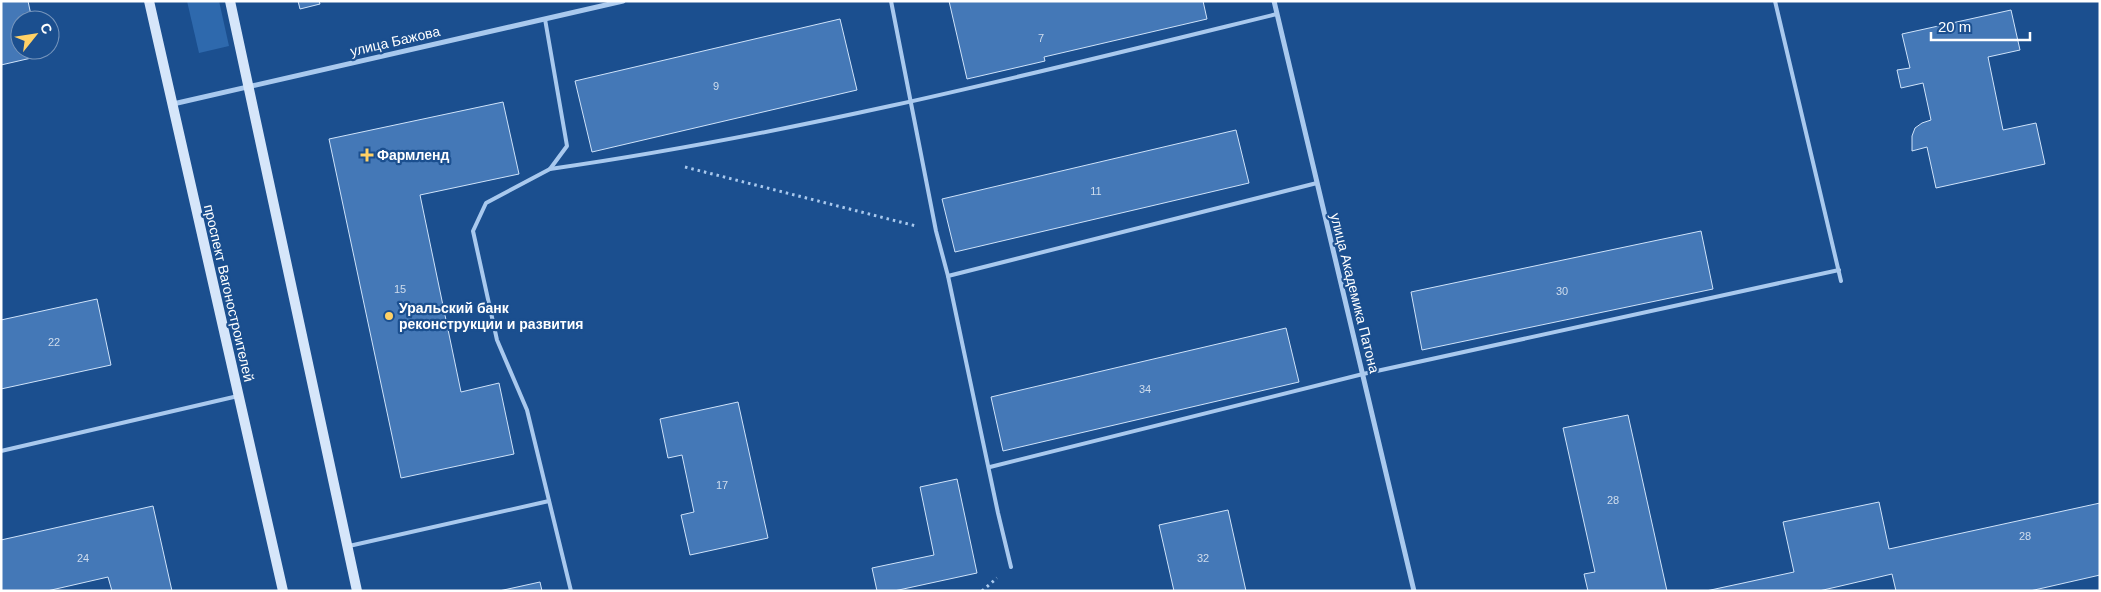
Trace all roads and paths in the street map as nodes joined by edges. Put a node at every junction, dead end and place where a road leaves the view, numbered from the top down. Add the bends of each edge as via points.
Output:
1 (149, 1) edge
2 (230, 1) edge
3 (623, 1) edge
4 (891, 1) edge
5 (1274, 1) edge
6 (1775, 1) edge
7 (1277, 14) junction
8 (545, 19) junction
9 (249, 86) junction
10 (911, 103) junction
11 (172, 104) junction
12 (681, 166) dead end
13 (550, 169) junction
14 (1317, 183) junction
15 (936, 232) junction
16 (1839, 270) junction
17 (948, 276) junction
18 (1841, 281) dead end
19 (1363, 374) junction
20 (239, 396) junction
21 (1, 451) edge
22 (990, 467) junction
23 (549, 501) junction
24 (348, 547) junction
25 (1011, 567) dead end
26 (283, 591) edge
27 (357, 591) edge
28 (571, 591) edge
29 (1414, 591) edge

1 - 11 main road, проспект Вагоностроителей
2 - 9 main road
3 - 8 street, улица Бажова
4 - 10 lane
5 - 7 street, улица Академика Патона
6 - 16 lane
7 - 10 lane
7 - 14 street, улица Академика Патона
8 - 9 street, улица Бажова
8 - 13 lane via 567,146
9 - 11 street, улица Бажова
9 - 24 main road
10 - 13 lane via 646,156
10 - 15 lane
11 - 20 main road, проспект Вагоностроителей
12 - 15 path
13 - 23 lane via 486,202 473,231 497,340 527,410
14 - 17 lane
14 - 19 street, улица Академика Патона
15 - 17 lane
16 - 18 lane
16 - 19 lane
17 - 22 lane
19 - 22 lane
19 - 29 street, улица Академика Патона
20 - 21 lane
20 - 26 main road, проспект Вагоностроителей
22 - 25 lane
23 - 24 lane
23 - 28 lane
24 - 27 main road

